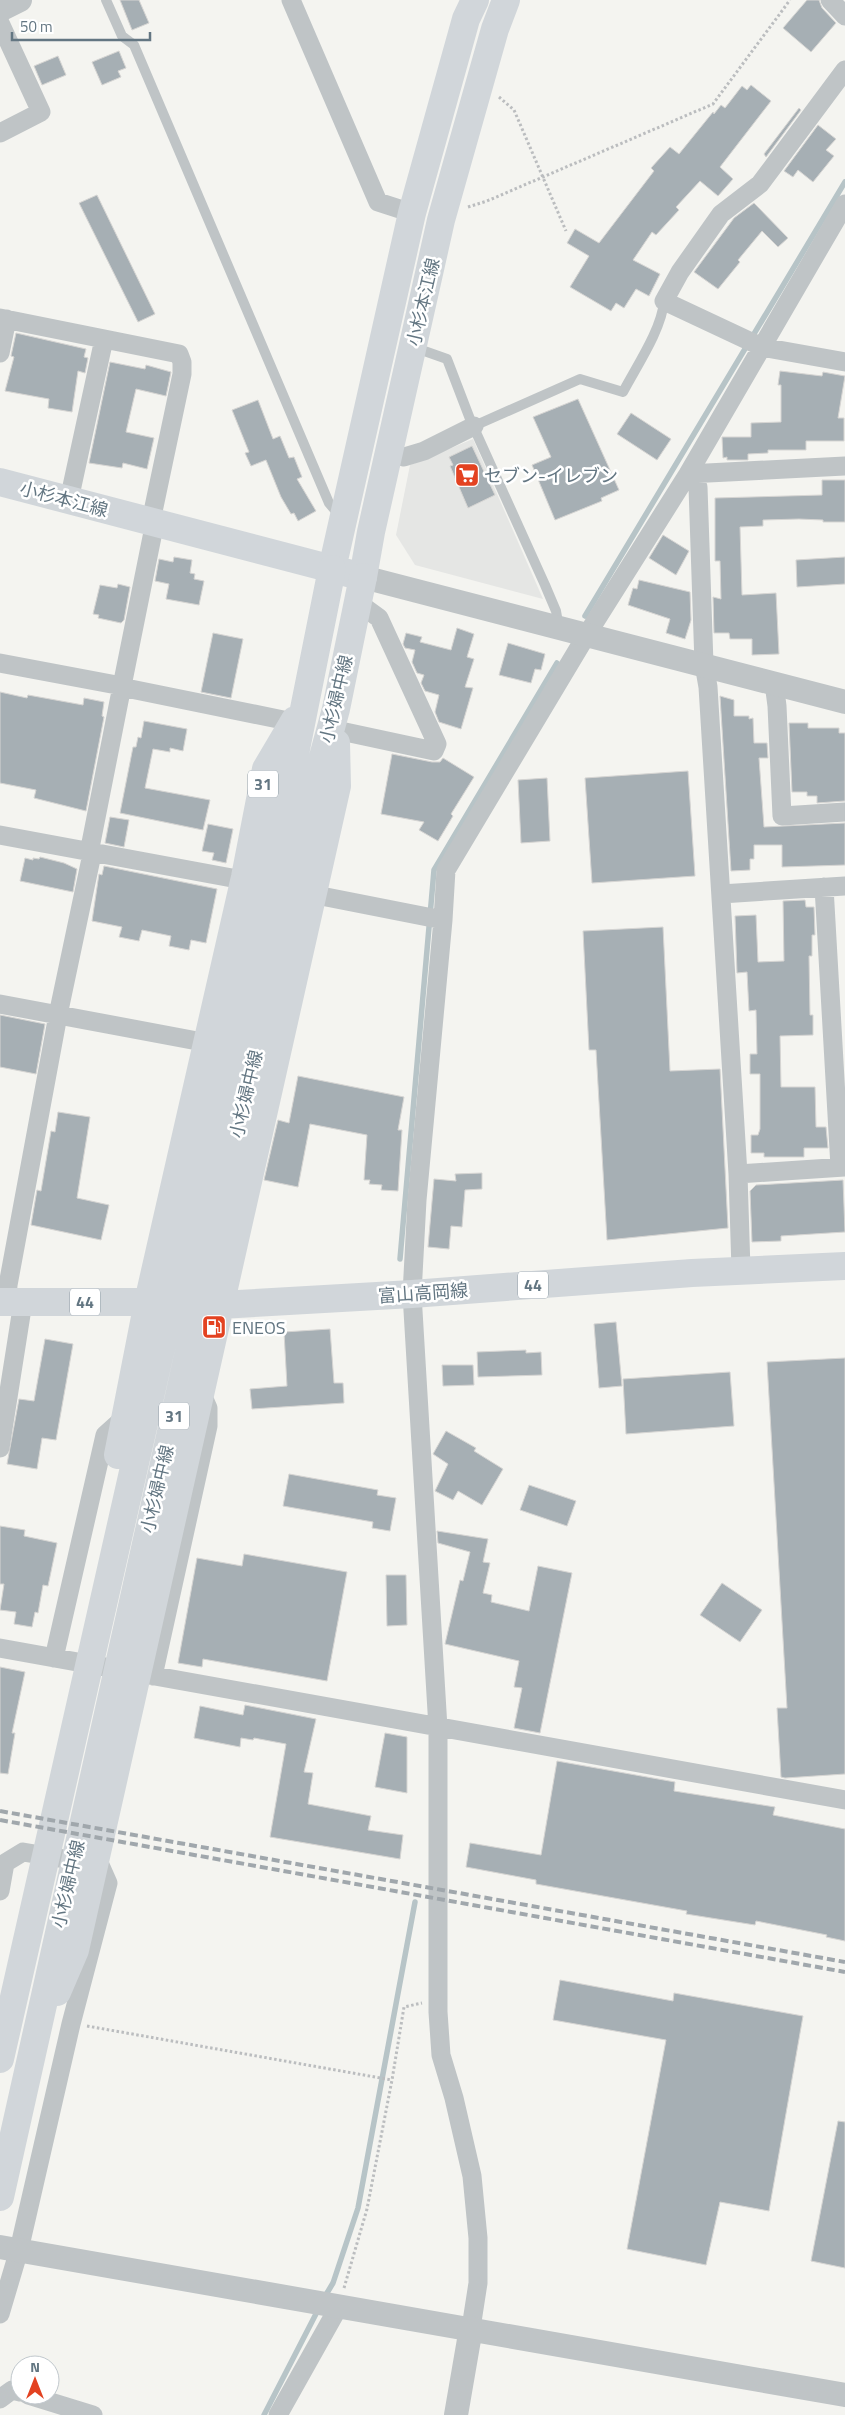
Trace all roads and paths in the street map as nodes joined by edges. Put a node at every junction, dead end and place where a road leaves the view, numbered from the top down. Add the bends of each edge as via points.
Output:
1 (20, 0) edge
2 (106, 0) edge
3 (291, 0) edge
4 (474, 0) edge
5 (506, 0) edge
6 (790, 0) edge
7 (830, 0) edge
8 (0, 10) edge
9 (845, 16) edge
10 (0, 23) edge
11 (845, 70) edge
12 (478, 91) junction
13 (0, 133) edge
14 (542, 176) junction
15 (845, 204) edge
16 (412, 213) junction
17 (443, 214) junction
18 (566, 232) dead end
19 (664, 301) junction
20 (3, 319) edge
21 (104, 339) junction
22 (412, 346) junction
23 (762, 346) junction
24 (0, 353) edge
25 (845, 362) edge
26 (474, 426) junction
27 (389, 453) junction
28 (845, 466) edge
29 (688, 474) junction
30 (0, 482) edge
31 (69, 500) junction
32 (342, 518) junction
33 (153, 522) junction
34 (332, 569) junction
35 (360, 590) junction
36 (559, 628) junction
37 (586, 636) junction
38 (0, 663) edge
39 (704, 664) junction
40 (774, 683) junction
41 (121, 687) junction
42 (845, 702) edge
43 (300, 711) junction
44 (336, 719) junction
45 (845, 812) edge
46 (0, 835) edge
47 (91, 853) junction
48 (245, 878) junction
49 (845, 886) edge
50 (824, 887) junction
51 (311, 894) junction
52 (721, 894) junction
53 (444, 920) junction
54 (0, 1004) edge
55 (58, 1015) junction
56 (208, 1043) junction
57 (843, 1167) edge
58 (738, 1174) junction
59 (845, 1266) edge
60 (741, 1270) junction
61 (412, 1294) junction
62 (10, 1302) edge
63 (148, 1302) junction
64 (220, 1305) junction
65 (200, 1391) junction
66 (125, 1417) junction
67 (0, 1448) edge
68 (0, 1648) edge
69 (54, 1658) junction
70 (153, 1676) junction
71 (438, 1728) junction
72 (845, 1800) edge
73 (0, 1891) edge
74 (437, 2000) junction
75 (71, 2024) junction
76 (1, 2054) edge
77 (30, 2054) junction
78 (392, 2080) junction
79 (0, 2197) edge
80 (9, 2248) edge
81 (338, 2308) junction
82 (0, 2314) edge
83 (471, 2328) junction
84 (10, 2392) edge
85 (845, 2395) edge
86 (0, 2400) edge
87 (60, 2405) edge
88 (93, 2415) edge
89 (278, 2415) edge
90 (456, 2415) edge

1 - 8 street
2 - 32 lane via 122,36 134,45 138,53 330,503
3 - 16 street via 378,202
4 - 16 main road, 小杉本江線
5 - 12 main road, 小杉本江線
6 - 14 path via 713,104
7 - 9 street
10 - 13 street via 41,112
11 - 19 street via 760,184 721,214 680,272
12 - 14 path via 501,97 514,110
12 - 17 main road, 小杉本江線
14 - 17 path via 487,201
14 - 18 path
15 - 23 street
16 - 32 main road, 小杉本江線
17 - 22 main road, 小杉本江線
19 - 23 street
19 - 26 lane via 652,335 623,392 580,379
20 - 21 street
20 - 24 street
21 - 31 street
21 - 33 street via 179,354 182,362
22 - 26 lane via 447,359
22 - 27 main road, 小杉本江線
23 - 25 street
23 - 29 street
26 - 27 street via 424,451 404,457
26 - 36 lane via 556,611
27 - 35 main road, 小杉本江線
28 - 29 street
29 - 37 street
29 - 39 street via 698,487
30 - 31 main road, 小杉本江線
31 - 33 main road, 小杉本江線
32 - 34 main road, 小杉本江線
33 - 34 main road, 小杉本江線
33 - 41 street
34 - 35 main road, 小杉本江線
34 - 43 main road, 小杉婦中線 / 31
35 - 36 street
35 - 44 main road, 小杉婦中線 / 31
35 - 44 street via 379,618 437,744 434,751
36 - 37 street
37 - 39 street
37 - 53 street via 446,870
38 - 41 street
39 - 40 street
39 - 52 street
40 - 42 street
40 - 45 street via 782,816
41 - 43 street
41 - 47 street
43 - 48 main road, 31 via 266,769
43 - 76 main road, 小杉婦中線 / 31 via 290,779
44 - 51 main road, 31 via 337,786
44 - 77 main road, 小杉婦中線 / 31 via 317,779
46 - 47 street
47 - 48 street
47 - 55 street
48 - 51 lane
48 - 56 main road, 31
49 - 50 street
50 - 52 street
50 - 57 street
51 - 53 street
51 - 64 main road, 31
52 - 58 street
53 - 61 street via 417,1200
54 - 55 street
55 - 56 street
55 - 62 street via 8,1285
56 - 63 main road, 31
57 - 58 street
58 - 60 street
59 - 60 main road, 富山高岡線 / 44
60 - 61 main road, 富山高岡線 / 44
61 - 64 main road, 富山高岡線 / 44
61 - 71 street
62 - 63 main road, 富山高岡線 / 44
62 - 67 street
63 - 64 main road, 富山高岡線 / 44
63 - 66 main road, 31
64 - 65 main road, 31
65 - 70 street via 208,1408 208,1426
65 - 77 main road, 31 via 75,1950
66 - 69 street via 105,1435
66 - 76 main road, 31 via 12,1925
68 - 69 street
69 - 70 street
70 - 71 street
71 - 72 street
71 - 74 street
73 - 75 street via 5,1864 23,1852 100,1865 108,1883
74 - 78 path via 404,2007
74 - 83 street via 441,2055 472,2176 478,2238 478,2283
75 - 78 path
75 - 80 street
77 - 79 main road, 小杉婦中線 / 31
78 - 81 path via 367,2209
80 - 81 street
80 - 82 street
81 - 83 street
81 - 89 street
83 - 85 street
83 - 90 street
84 - 86 street
87 - 88 street

